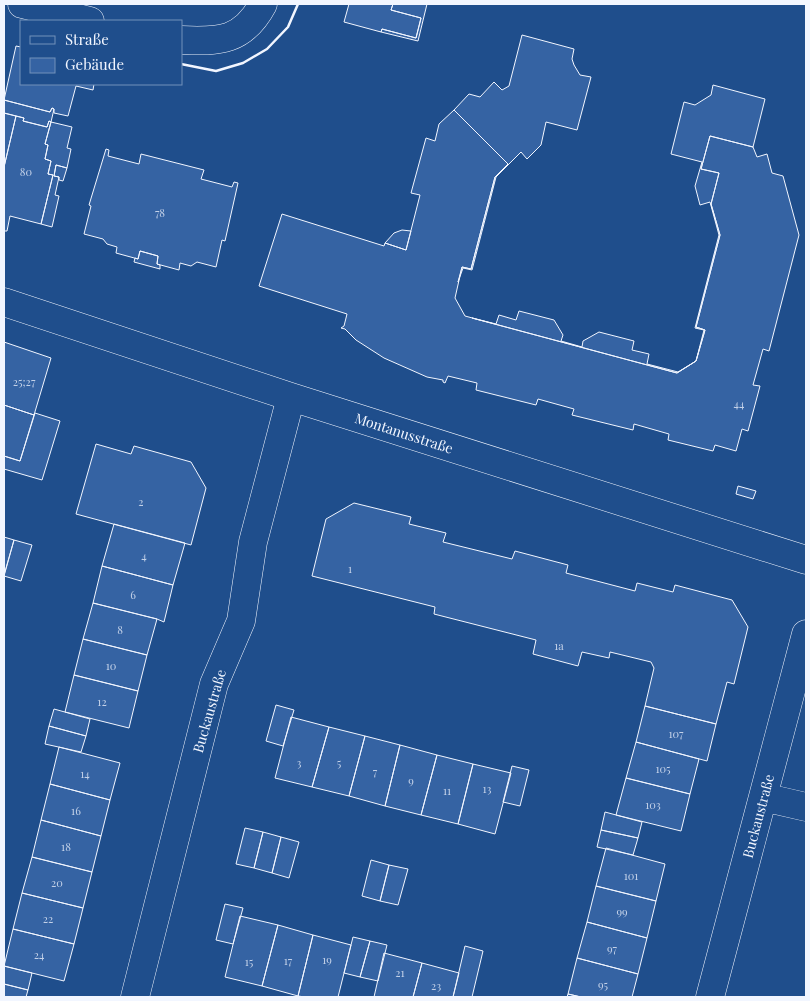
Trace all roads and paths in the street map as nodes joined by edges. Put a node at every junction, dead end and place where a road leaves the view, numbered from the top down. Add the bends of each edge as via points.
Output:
1 (22, 4) edge
2 (263, 4) edge
3 (86, 20) edge
4 (182, 40) edge
5 (4, 302) edge
6 (291, 397) junction
7 (806, 560) edge
8 (806, 634) edge
9 (764, 797) junction
10 (806, 808) edge
11 (135, 997) edge
12 (710, 997) edge

1 - 3 street
2 - 4 street via 251,23 237,34 211,41
5 - 6 street, Montanusstraße
6 - 7 street, Montanusstraße
6 - 11 street, Buckaustraße via 253,542 241,622 214,684
8 - 9 street, Buckaustraße
9 - 10 street
9 - 12 street, Buckaustraße

